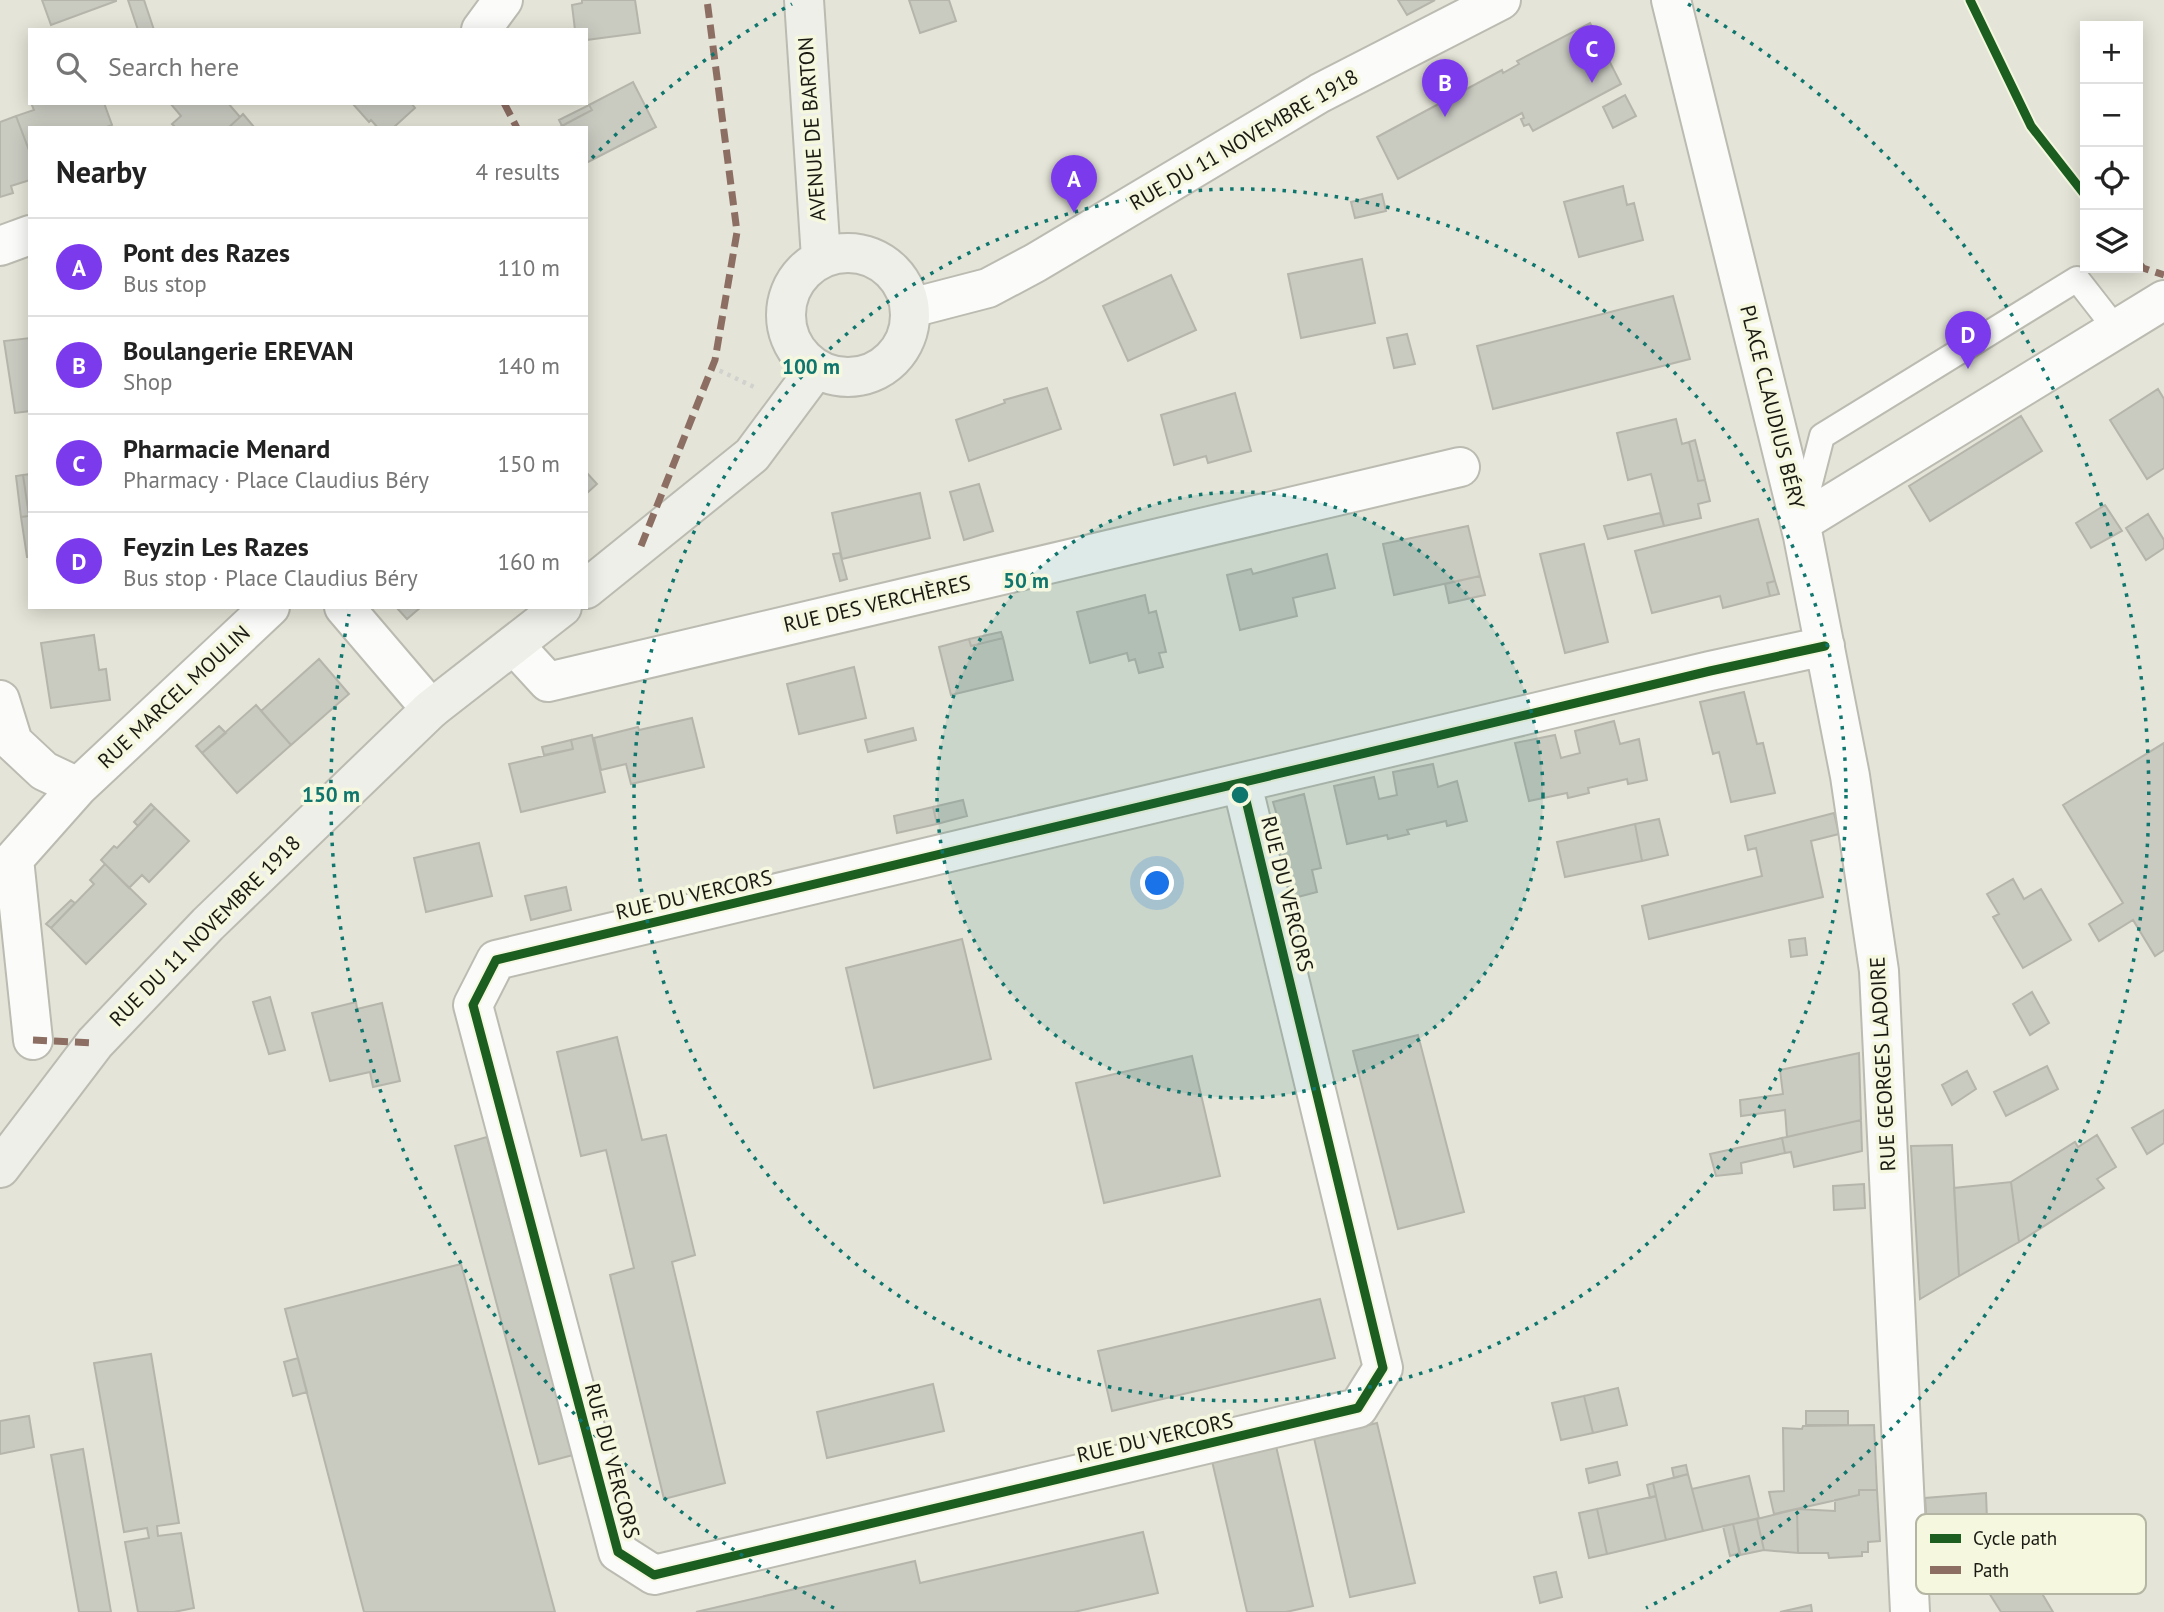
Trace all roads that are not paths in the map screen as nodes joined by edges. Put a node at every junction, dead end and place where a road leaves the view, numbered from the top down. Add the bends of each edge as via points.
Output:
1 (503, 0) edge
2 (804, 0) edge
3 (1501, 0) edge
4 (1671, 0) edge
5 (482, 28) edge
6 (28, 236) edge
7 (0, 246) edge
8 (821, 258) junction
9 (2164, 300) edge
10 (911, 308) junction
11 (2116, 329) junction
12 (816, 369) junction
13 (1460, 467) dead end
14 (1800, 523) junction
15 (588, 587) edge
16 (268, 609) edge
17 (346, 609) edge
18 (559, 609) edge
19 (514, 645) junction
20 (1825, 646) junction
21 (0, 701) edge
22 (431, 709) junction
23 (1242, 784) junction
24 (78, 787) junction
25 (33, 1040) dead end
26 (0, 1168) edge
27 (1910, 1612) edge

1 - 5 street
2 - 8 street, AVENUE DE BARTON
3 - 10 street, RUE DU 11 NOVEMBRE 1918 via 1320,93 988,288
4 - 14 street, PLACE CLAUDIUS BÉRY
6 - 7 street
8 - 10 street via 840,252 879,260 905,289
8 - 12 street via 805,268 793,284 785,322 802,357
9 - 11 street, PLACE CLAUDIUS BÉRY
10 - 12 street via 910,328 902,346 873,372 835,376
11 - 14 street, PLACE CLAUDIUS BÉRY
11 - 14 lane via 2077,279 1822,436
12 - 15 street via 752,455
13 - 19 street, RUE DES VERCHÈRES via 548,682
14 - 20 street, RUE GEORGES LADOIRE
16 - 24 street, RUE MARCEL MOULIN
17 - 22 street
18 - 19 street, RUE DU 11 NOVEMBRE 1918
19 - 22 street, RUE DU 11 NOVEMBRE 1918
20 - 23 street, RUE DU VERCORS
20 - 27 street, RUE GEORGES LADOIRE via 1880,971
21 - 24 street via 13,742 44,771
22 - 26 street, RUE DU 11 NOVEMBRE 1918 via 208,923 95,1043
23 - 23 street, RUE DU VERCORS via 496,960 473,1005 618,1552 654,1575 1358,1408 1383,1368
24 - 25 street, RUE MARCEL MOULIN via 14,859

